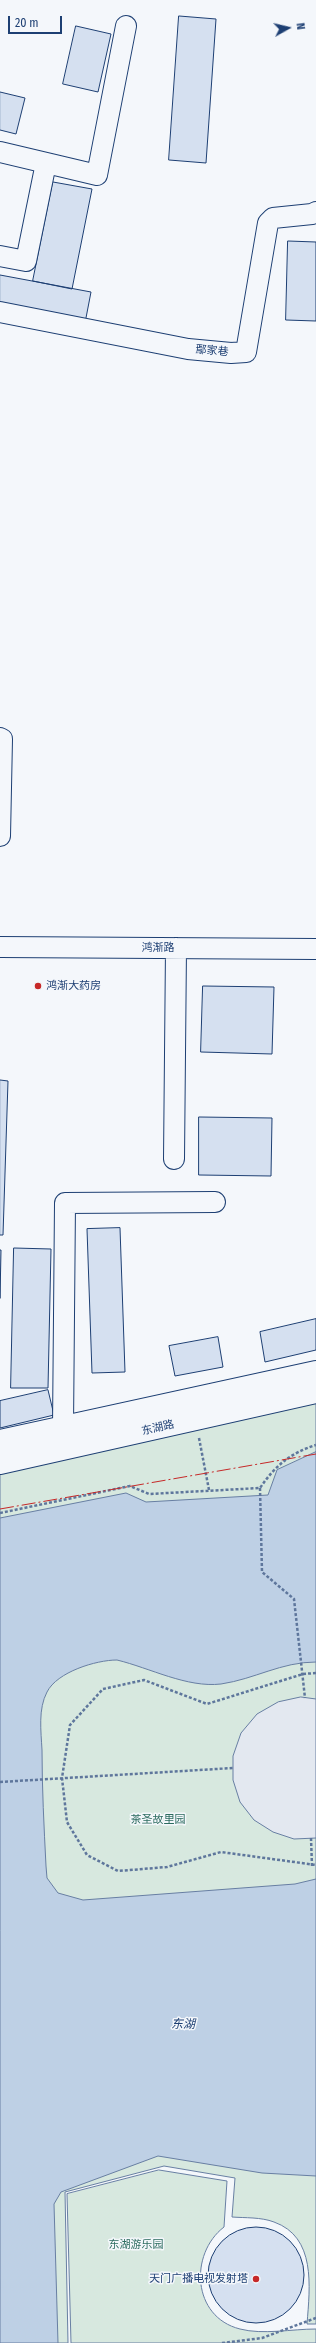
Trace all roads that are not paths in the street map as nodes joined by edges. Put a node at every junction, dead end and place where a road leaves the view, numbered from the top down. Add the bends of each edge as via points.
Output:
1 (126, 26) dead end
2 (0, 152) edge
3 (46, 163) junction
4 (316, 212) edge
5 (0, 256) edge
6 (0, 312) edge
7 (0, 738) edge
8 (0, 836) edge
9 (0, 947) edge
10 (176, 948) junction
11 (316, 949) edge
12 (174, 1159) dead end
13 (215, 1202) dead end
14 (316, 1372) edge
15 (316, 1392) edge
16 (63, 1427) junction
17 (0, 1441) edge
18 (0, 1463) edge

1 - 3 street via 97,176
2 - 3 street
3 - 5 street via 26,261
4 - 6 street, 鄢家巷 via 273,218 268,223 246,352 188,349
7 - 8 street
9 - 10 street, 鸿渐路
10 - 11 street, 鸿渐路
10 - 12 street
13 - 16 street via 65,1202
14 - 16 main road, 东湖路
15 - 18 main road, 东湖路
16 - 17 main road, 东湖路

